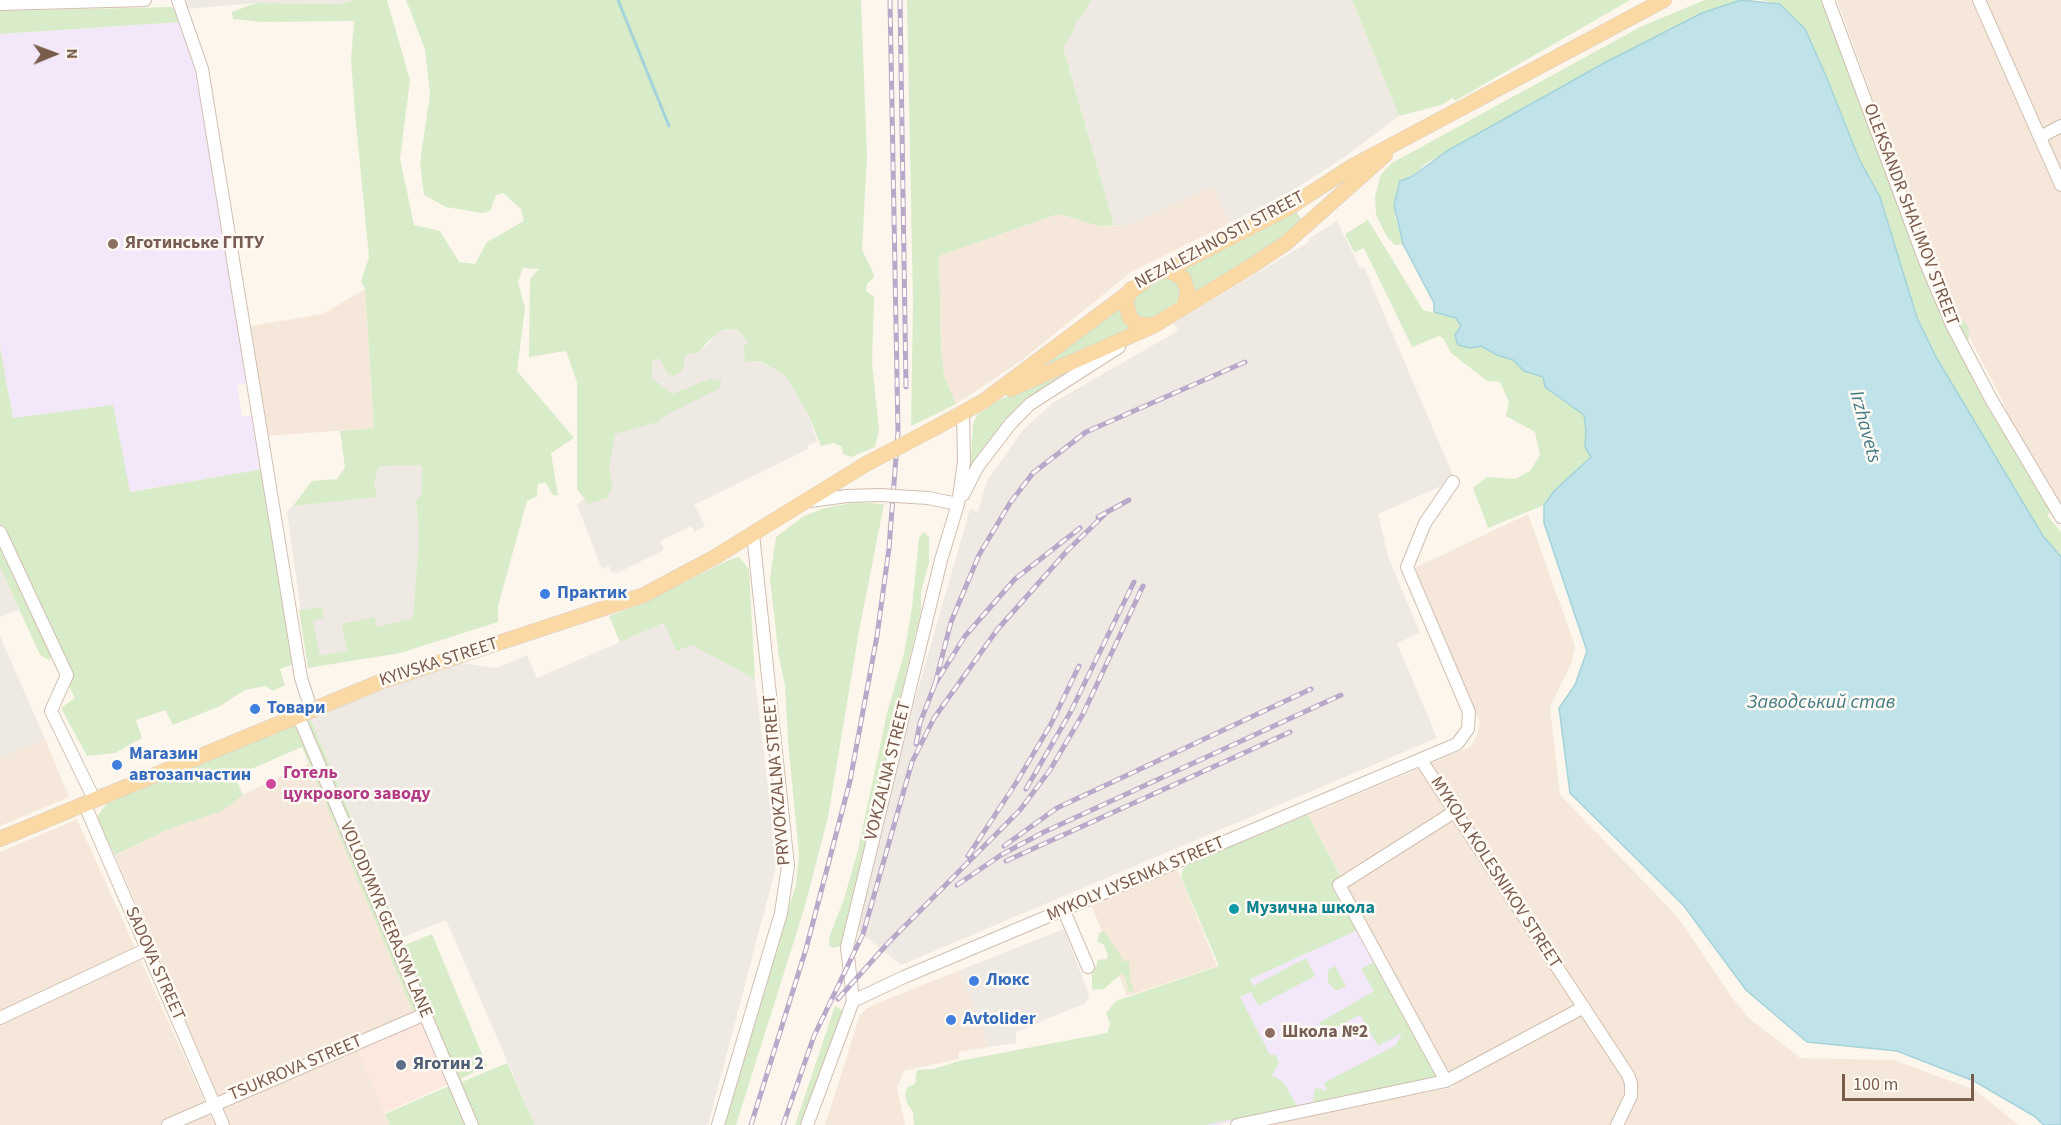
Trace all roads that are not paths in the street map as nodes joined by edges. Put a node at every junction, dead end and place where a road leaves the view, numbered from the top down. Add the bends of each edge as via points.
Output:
1 (130, 0) edge
2 (145, 0) edge
3 (178, 0) edge
4 (1664, 0) edge
5 (1828, 0) edge
6 (1979, 0) edge
7 (0, 4) edge
8 (2061, 126) edge
9 (2040, 137) junction
10 (1396, 145) junction
11 (2061, 185) edge
12 (1167, 270) junction
13 (1131, 289) junction
14 (1184, 306) junction
15 (1153, 326) junction
16 (984, 402) junction
17 (963, 413) junction
18 (866, 464) joint
19 (1453, 482) dead end
20 (802, 502) junction
21 (958, 504) junction
22 (2061, 517) edge
23 (0, 532) edge
24 (753, 534) junction
25 (304, 712) junction
26 (1421, 760) junction
27 (89, 801) junction
28 (1454, 812) junction
29 (0, 839) edge
30 (1064, 911) junction
31 (147, 949) junction
32 (1088, 967) dead end
33 (853, 1001) junction
34 (1584, 1007) junction
35 (425, 1014) junction
36 (0, 1018) edge
37 (1446, 1082) junction
38 (214, 1104) junction
39 (168, 1125) edge
40 (223, 1125) edge
41 (472, 1125) edge
42 (718, 1125) edge
43 (807, 1125) edge
44 (1237, 1125) edge
45 (1617, 1125) edge

1 - 2 street
1 - 7 street
3 - 25 street, VOLODYMYR GERASYM LANE via 202,69
4 - 10 main road, NEZALEZHNOSTI STREET
5 - 22 street, OLEKSANDR SHALIMOV STREET via 1924,261 1952,325
6 - 9 street
8 - 9 street
9 - 11 street
10 - 12 main road, NEZALEZHNOSTI STREET via 1353,166 1288,208
10 - 14 main road, NEZALEZHNOSTI STREET via 1286,243
12 - 13 main road, NEZALEZHNOSTI STREET
12 - 14 main road via 1184,278 1188,293
13 - 15 main road via 1126,300 1129,316 1136,324
13 - 16 main road, NEZALEZHNOSTI STREET
14 - 15 main road, NEZALEZHNOSTI STREET
15 - 16 main road, NEZALEZHNOSTI STREET
15 - 21 street via 1030,404 978,466
16 - 17 main road, NEZALEZHNOSTI STREET
17 - 18 main road, NEZALEZHNOSTI STREET, bridge
17 - 21 street, VOKZALNA STREET via 964,462
18 - 20 main road, KYIVSKA STREET
19 - 26 street, MYKOLA KOLESNIKOV STREET via 1425,523 1407,567 1469,712 1468,729 1457,744
20 - 21 street, bridge via 880,495
20 - 24 main road, KYIVSKA STREET
21 - 33 street, VOKZALNA STREET via 847,947
23 - 27 street, SADOVA STREET via 67,675 51,711
24 - 25 main road, KYIVSKA STREET via 644,595 380,682
24 - 42 street, PRYVOKZALNA STREET via 788,866 781,914
25 - 27 main road, KYIVSKA STREET
25 - 35 street, VOLODYMYR GERASYM LANE
26 - 28 street, MYKOLA KOLESNIKOV STREET
26 - 30 street, MYKOLY LYSENKA STREET
27 - 29 main road, KYIVSKA STREET
27 - 31 street, SADOVA STREET
28 - 34 street, MYKOLA KOLESNIKOV STREET
28 - 37 street via 1339,885
30 - 32 street
30 - 33 street, MYKOLY LYSENKA STREET
31 - 36 street
31 - 38 street, SADOVA STREET
33 - 43 street, VOKZALNA STREET
34 - 37 street
34 - 45 street, MYKOLA KOLESNIKOV STREET via 1631,1083 1631,1096
35 - 38 street, TSUKROVA STREET
35 - 41 street, VOLODYMYR GERASYM LANE
37 - 44 street
38 - 39 street, TSUKROVA STREET
38 - 40 street, SADOVA STREET

